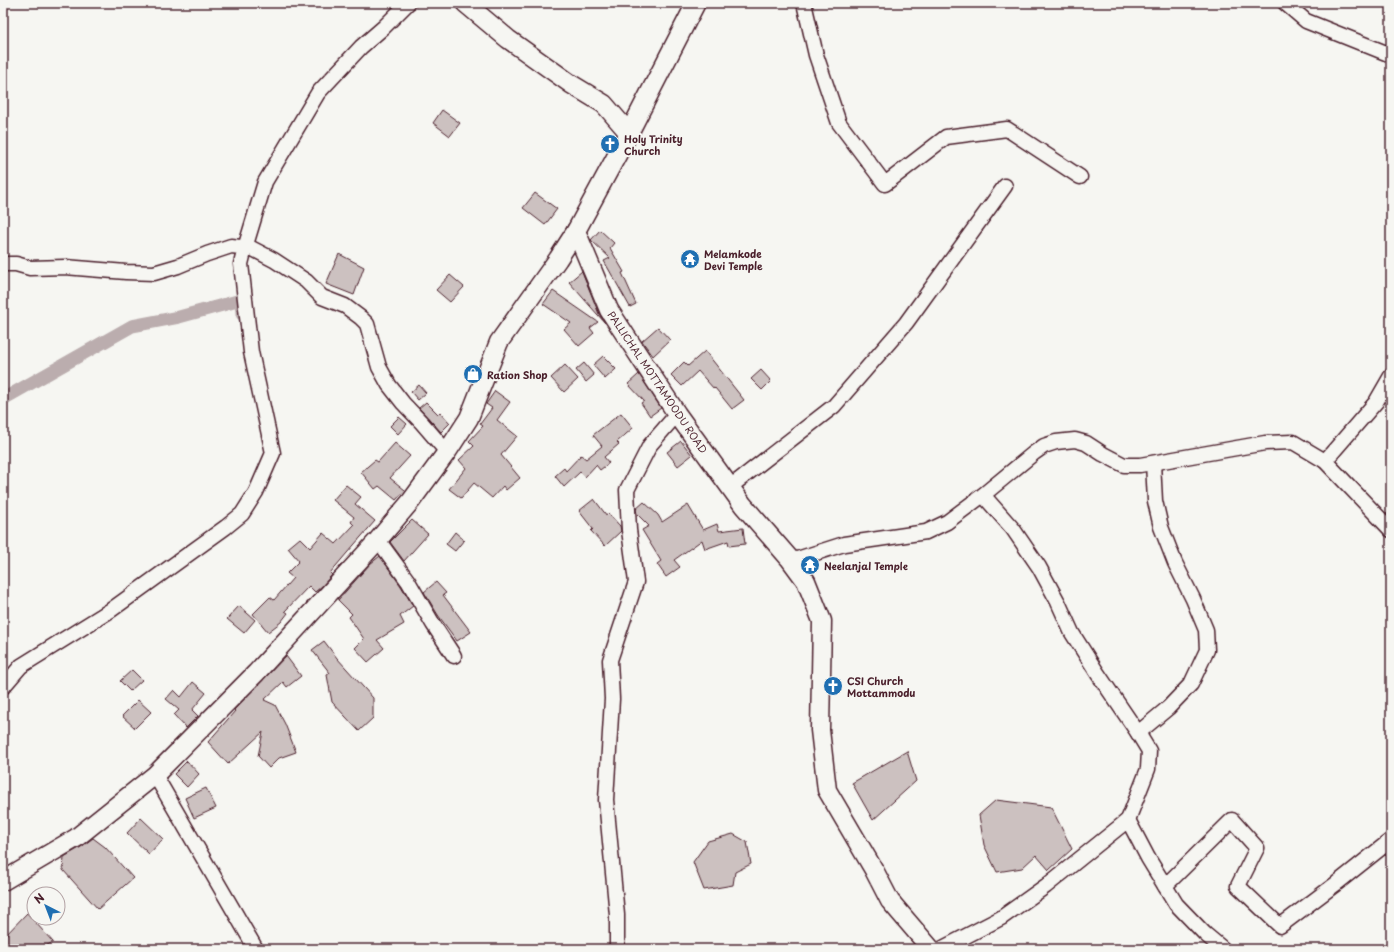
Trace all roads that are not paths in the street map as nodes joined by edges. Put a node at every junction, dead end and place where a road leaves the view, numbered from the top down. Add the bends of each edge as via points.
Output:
1 (408, 3) edge
2 (466, 3) edge
3 (696, 3) edge
4 (804, 3) edge
5 (1285, 3) edge
6 (1391, 55) edge
7 (629, 133) junction
8 (1080, 177) dead end
9 (1005, 186) dead end
10 (576, 231) junction
11 (245, 248) junction
12 (3, 264) edge
13 (1391, 376) edge
14 (677, 414) junction
15 (447, 452) junction
16 (1325, 461) junction
17 (1153, 463) junction
18 (730, 487) junction
19 (983, 495) junction
20 (1391, 530) edge
21 (378, 540) junction
22 (791, 561) junction
23 (454, 656) dead end
24 (3, 687) edge
25 (1138, 733) junction
26 (155, 775) junction
27 (1128, 820) junction
28 (1391, 840) edge
29 (3, 881) edge
30 (1165, 886) junction
31 (256, 949) edge
32 (617, 949) edge
33 (931, 949) edge
34 (941, 949) edge
35 (1223, 949) edge

1 - 11 street via 360,47 318,93 266,182
2 - 7 street via 508,38 571,84 604,104
3 - 7 street
4 - 8 street via 816,55 839,123 885,184 946,137 1006,129
5 - 6 street via 1306,20
7 - 10 street
9 - 18 street via 906,323 834,406
10 - 14 street, PALLICHAL MOTTAMOODU ROAD via 609,310
10 - 15 street via 499,342 469,418
11 - 12 street via 231,246 154,273 65,267 30,268
11 - 15 street via 251,248 274,260 306,281 322,297 345,306 367,324 379,367 389,385
11 - 24 street via 241,264 251,352 273,453 256,492 242,514 226,527 111,610 21,666
13 - 16 street via 1376,402
14 - 18 street, PALLICHAL MOTTAMOODU ROAD
14 - 32 street via 650,445 627,490 636,582 610,660 612,699 606,800 617,915
15 - 21 street
16 - 17 street via 1293,442 1265,443
16 - 20 street
17 - 19 street via 1124,465 1086,443 1075,440 1056,442 1034,453
17 - 25 street via 1161,527 1206,630 1207,650 1191,684 1168,708
18 - 22 street, PALLICHAL MOTTAMOODU ROAD
19 - 22 street via 947,522 926,532 844,544
19 - 25 street via 1013,529 1039,567 1072,633
21 - 23 street via 408,581
21 - 26 street via 256,673
22 - 33 street, PALLICHAL MOTTAMOODU ROAD via 806,581 822,621 820,730 827,790 890,900
25 - 27 street via 1149,751 1148,769
26 - 29 street via 76,838
26 - 31 street
27 - 30 street
27 - 34 street via 1046,886 1001,918
28 - 30 street via 1280,926 1238,886 1257,848 1232,820
30 - 35 street via 1176,904

